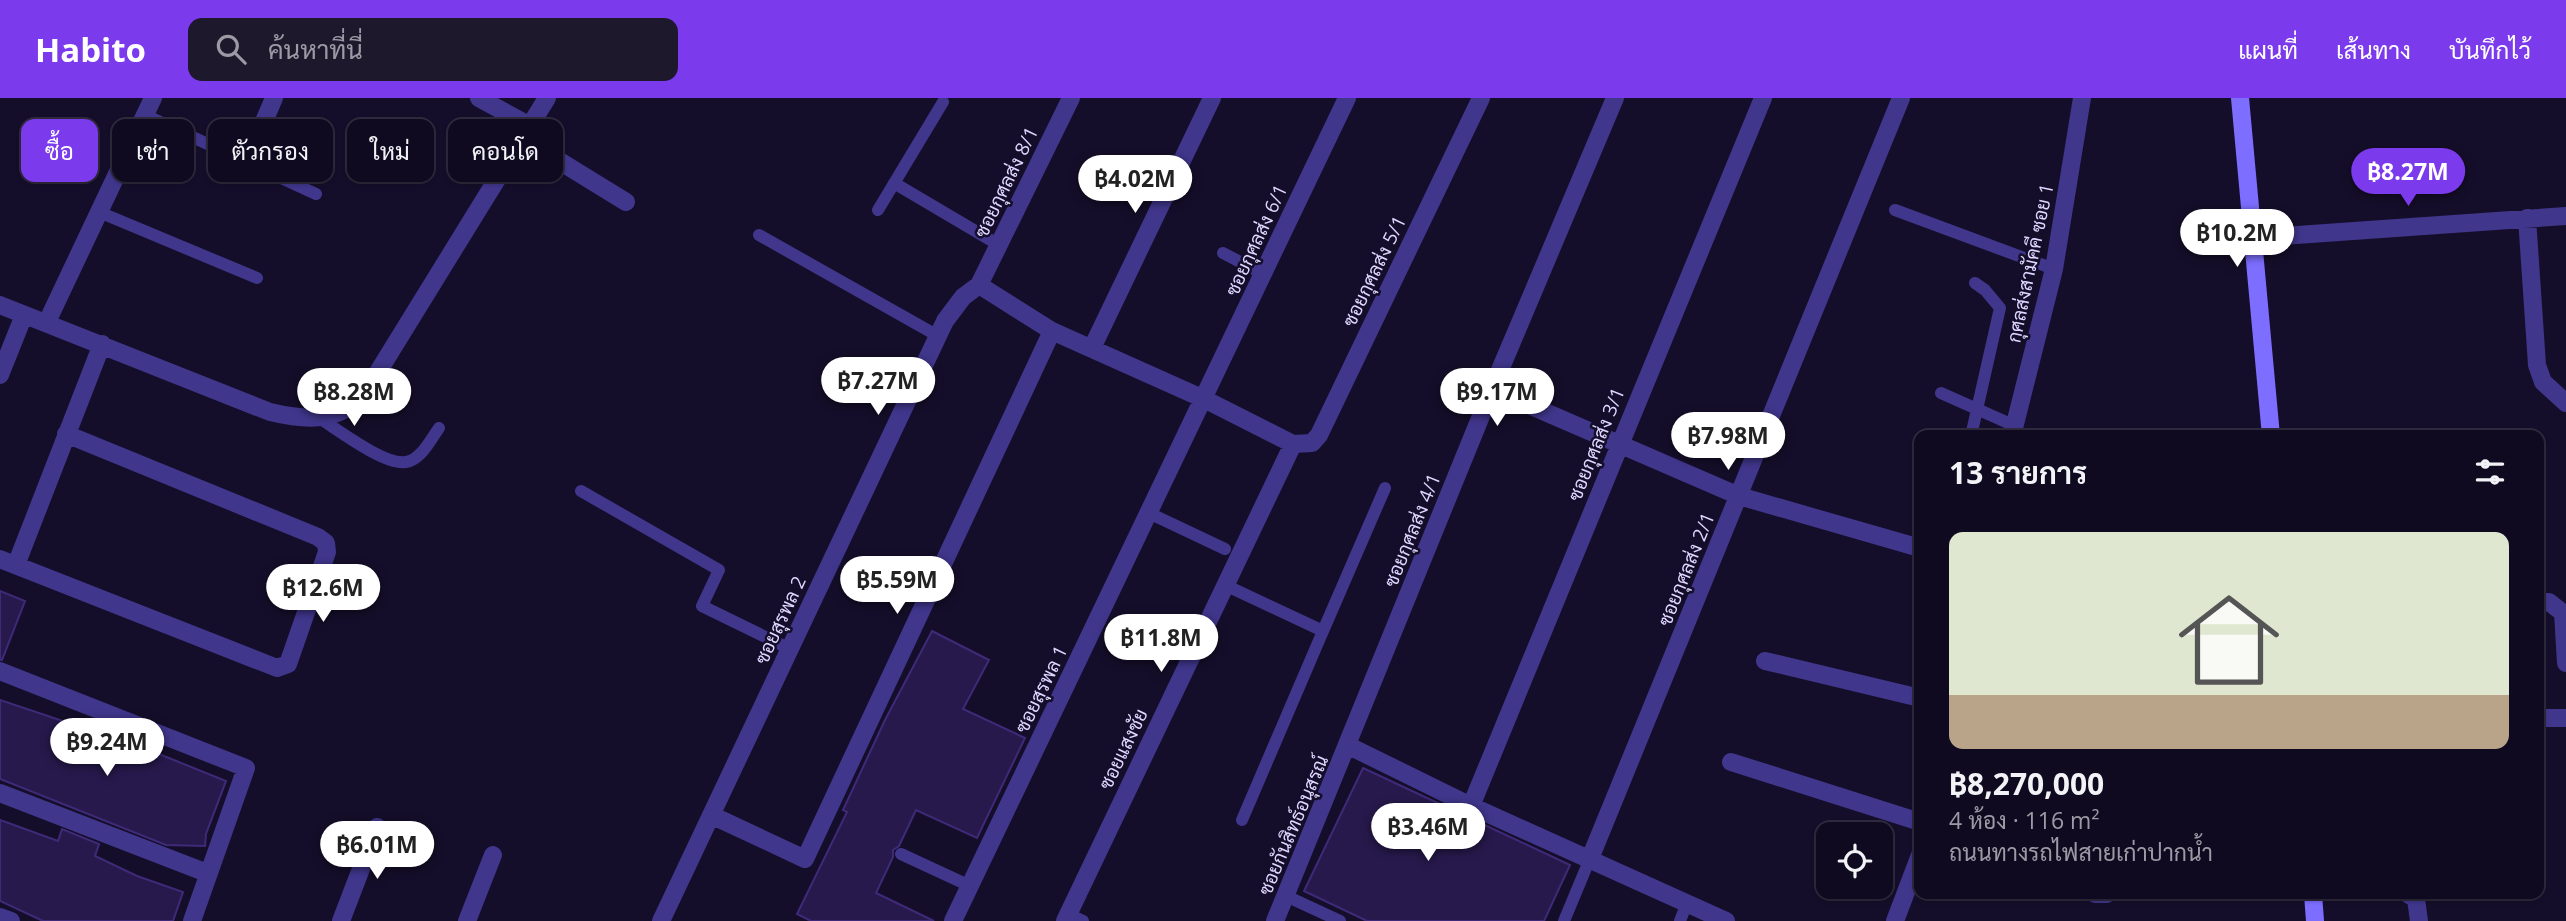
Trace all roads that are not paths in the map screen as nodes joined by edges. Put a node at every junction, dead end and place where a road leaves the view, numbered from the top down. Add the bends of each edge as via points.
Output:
1 (153, 98) edge
2 (274, 98) edge
3 (479, 98) edge
4 (547, 98) edge
5 (1071, 98) edge
6 (1212, 98) edge
7 (1347, 98) edge
8 (1481, 98) edge
9 (1615, 98) edge
10 (1763, 98) edge
11 (1900, 98) edge
12 (2082, 98) edge
13 (2241, 98) edge
14 (943, 102) dead end
15 (145, 115) junction
16 (265, 119) edge
17 (508, 119) edge
18 (534, 119) edge
19 (563, 158) edge
20 (495, 182) edge
21 (894, 183) junction
22 (316, 194) dead end
23 (626, 202) dead end
24 (878, 210) dead end
25 (1895, 210) dead end
26 (99, 212) junction
27 (2566, 216) edge
28 (2527, 218) junction
29 (759, 235) dead end
30 (2253, 238) junction
31 (999, 245) junction
32 (1223, 253) dead end
33 (2054, 268) junction
34 (1263, 274) junction
35 (257, 278) dead end
36 (1975, 283) dead end
37 (979, 285) junction
38 (0, 305) edge
39 (24, 315) junction
40 (47, 322) junction
41 (1052, 331) junction
42 (938, 335) junction
43 (102, 344) junction
44 (1092, 348) junction
45 (0, 375) edge
46 (1492, 389) junction
47 (1941, 393) dead end
48 (1204, 399) junction
49 (2566, 403) edge
50 (1978, 409) junction
51 (319, 418) junction
52 (439, 428) dead end
53 (1973, 430) edge
54 (2011, 430) edge
55 (2013, 430) edge
56 (2270, 430) edge
57 (66, 434) junction
58 (1293, 444) junction
59 (1618, 445) junction
60 (1385, 488) dead end
61 (581, 491) dead end
62 (1738, 496) junction
63 (1149, 513) junction
64 (1914, 546) edge
65 (1226, 549) dead end
66 (8, 562) edge
67 (1226, 584) junction
68 (2544, 602) edge
69 (1323, 631) junction
70 (790, 649) junction
71 (1765, 661) dead end
72 (2566, 663) edge
73 (0, 671) edge
74 (1914, 697) edge
75 (2544, 718) edge
76 (2566, 718) edge
77 (1349, 746) junction
78 (1731, 762) dead end
79 (0, 793) edge
80 (1471, 806) junction
81 (711, 815) junction
82 (1242, 820) dead end
83 (1914, 820) edge
84 (377, 827) dead end
85 (901, 854) dead end
86 (493, 855) dead end
87 (1589, 860) junction
88 (1914, 871) edge
89 (207, 873) junction
90 (970, 886) junction
91 (1286, 896) junction
92 (2313, 899) edge
93 (2415, 899) edge
94 (1687, 903) junction
95 (0, 917) edge
96 (1072, 919) edge
97 (11, 921) edge
98 (191, 921) edge
99 (341, 921) edge
100 (467, 921) edge
101 (661, 921) edge
102 (953, 921) edge
103 (1275, 921) edge
104 (1340, 921) edge
105 (1564, 921) edge
106 (1680, 921) edge
107 (1727, 921) edge
108 (1895, 921) edge
109 (2315, 921) edge
110 (2419, 921) edge

1 - 15 street
2 - 16 street
3 - 17 street
4 - 18 street
5 - 31 street, ซอยกุศลส่ง 8/1
6 - 44 street
7 - 34 street, ซอยกุศลส่ง 6/1
8 - 58 street, ซอยกุศลส่ง 5/1 via 1319,435 1312,443
9 - 46 street, ซอยกุศลส่ง 4/1
10 - 59 street, ซอยกุศลส่ง 3/1
11 - 62 street, ซอยกุศลส่ง 2/1
12 - 33 street, กุศลส่งสามัคคี ซอย 1
13 - 30 main road
14 - 21 lane
15 - 22 lane
15 - 26 street
19 - 23 street
20 - 51 street via 362,398 348,410
21 - 24 lane
21 - 31 lane
25 - 33 lane
26 - 35 lane
26 - 40 street
27 - 28 street
28 - 30 street
28 - 49 street via 2537,365 2543,382
29 - 42 lane
30 - 56 main road
31 - 37 street, ซอยกุศลส่ง 8/1
32 - 34 lane
33 - 55 street, กุศลส่งสามัคคี ซอย 1
34 - 48 street, ซอยกุศลส่ง 6/1
36 - 50 lane via 2000,308
37 - 41 street
37 - 42 street, ซอยสุรพล 2 via 954,309
38 - 39 street
39 - 40 street
39 - 45 street
40 - 43 street
41 - 44 street
41 - 81 street via 805,859
42 - 70 street, ซอยสุรพล 2
43 - 51 street via 270,412 306,420
43 - 57 street
44 - 48 street
46 - 59 street
46 - 77 street, ซอยกุศลส่ง 4/1
47 - 50 lane
48 - 58 street
48 - 63 street, ซอยสุรพล 1
50 - 53 lane
50 - 54 lane
51 - 52 lane via 363,446 406,463 418,456
57 - 66 street
57 - 66 street via 326,543 327,552 289,661 285,668 277,668
58 - 67 street, ซอยแสงชัย
59 - 62 street
59 - 80 street, ซอยกุศลส่ง 3/1
60 - 69 lane
61 - 70 lane via 719,570 702,606
62 - 64 street
62 - 87 street, ซอยกุศลส่ง 2/1
63 - 65 lane
63 - 90 street, ซอยสุรพล 1
67 - 69 lane
67 - 96 street, ซอยแสงชัย
68 - 72 street via 2563,612
69 - 82 lane
70 - 81 street, ซอยสุรพล 2
71 - 74 street
73 - 89 street via 246,768
75 - 76 street
77 - 80 street
77 - 91 street, ซอยกันสิทธ์อนุสรณ์
78 - 83 street
79 - 89 street
80 - 87 street
81 - 101 street, ซอยสุรพล 2
84 - 99 street
85 - 90 lane
86 - 100 street
87 - 94 street
87 - 105 lane
88 - 108 street
89 - 98 street
90 - 102 street, ซอยสุรพล 1
91 - 103 street, ซอยกันสิทธ์อนุสรณ์
91 - 104 lane
92 - 109 main road
93 - 110 street
94 - 106 lane
94 - 107 street
95 - 97 street

